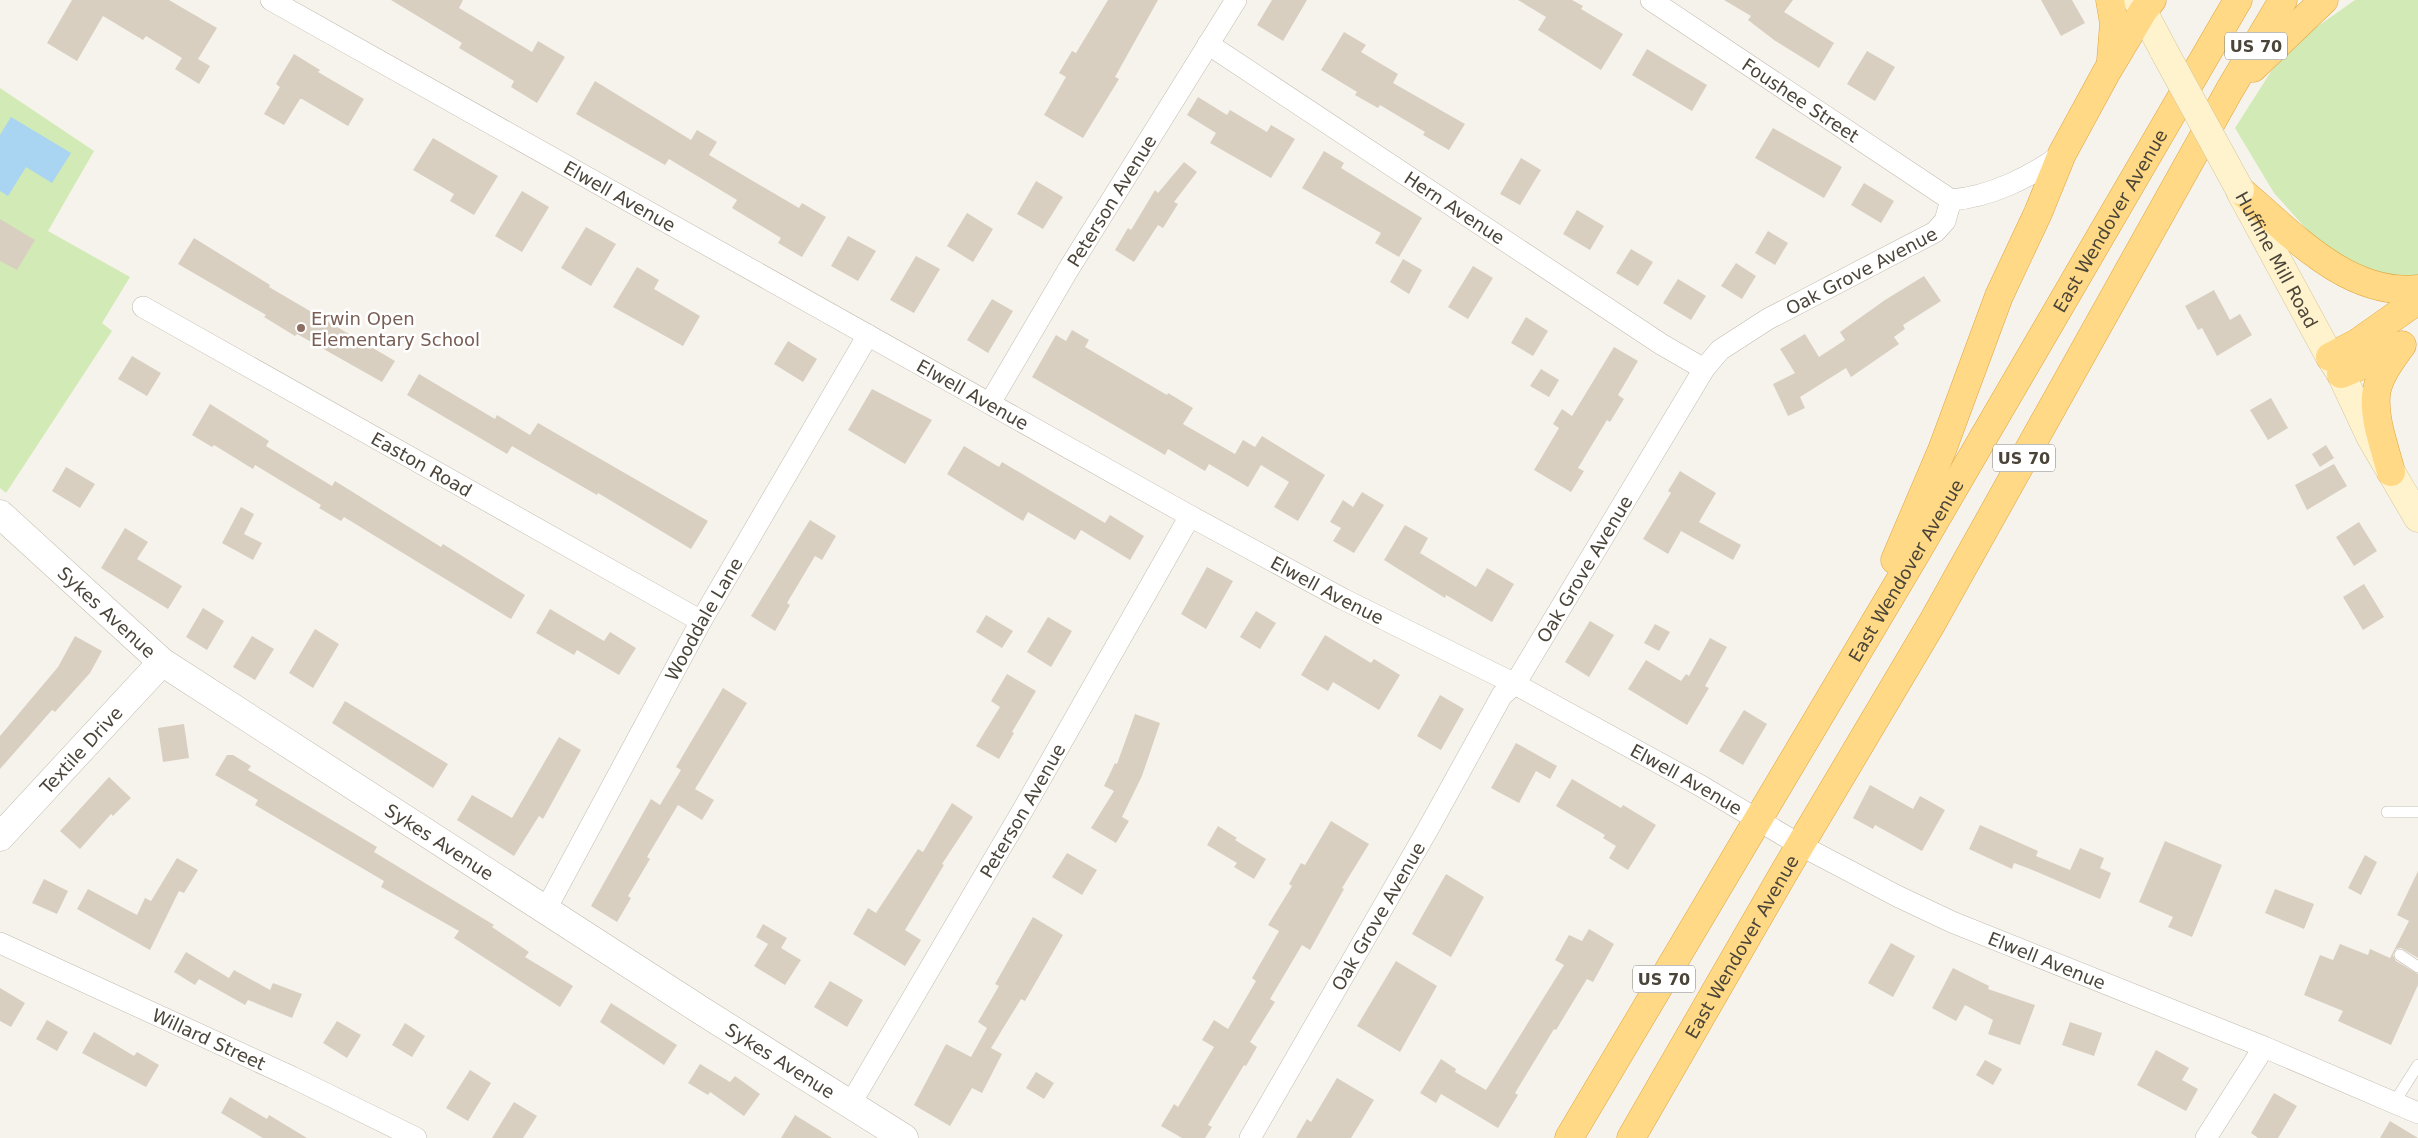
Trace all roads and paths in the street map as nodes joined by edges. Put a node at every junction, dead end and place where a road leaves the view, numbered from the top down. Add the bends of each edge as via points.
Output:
1 (271, 0) edge
2 (1236, 0) edge
3 (1651, 0) edge
4 (2110, 0) edge
5 (2238, 0) edge
6 (2283, 0) edge
7 (2324, 0) edge
8 (2144, 4) edge
9 (1208, 44) junction
10 (2110, 66) junction
11 (2229, 91) junction
12 (2062, 154) junction
13 (2240, 190) junction
14 (1952, 200) junction
15 (2418, 288) edge
16 (2418, 300) edge
17 (143, 307) dead end
18 (868, 335) junction
19 (2410, 340) edge
20 (2335, 366) junction
21 (1704, 370) junction
22 (990, 403) junction
23 (2391, 472) junction
24 (0, 514) edge
25 (1190, 516) junction
26 (2418, 518) edge
27 (701, 621) junction
28 (162, 662) junction
29 (1849, 667) junction
30 (1515, 684) junction
31 (2388, 812) dead end
32 (2418, 812) edge
33 (1758, 820) junction
34 (0, 837) edge
35 (1800, 845) junction
36 (546, 908) junction
37 (0, 943) edge
38 (2400, 954) dead end
39 (2418, 967) edge
40 (2264, 1047) junction
41 (2418, 1066) edge
42 (851, 1103) junction
43 (2394, 1103) junction
44 (2418, 1113) edge
45 (416, 1138) edge
46 (904, 1138) edge
47 (1250, 1138) edge
48 (1569, 1138) edge
49 (1631, 1138) edge
50 (2206, 1138) edge

1 - 18 street, Elwell Avenue
2 - 9 street, Peterson Avenue
3 - 14 street, Foushee Street
4 - 10 highway via 2114,23
5 - 29 highway, East Wendover Avenue / US 70
6 - 11 highway, East Wendover Avenue / US 70
7 - 11 highway
8 - 10 highway
8 - 13 main road, Huffine Mill Road, bridge via 2164,51
9 - 21 street, Hern Avenue
9 - 22 street, Peterson Avenue
10 - 12 highway
11 - 35 highway, East Wendover Avenue / US 70 via 1932,623
12 - 14 street via 2041,170 1972,198
12 - 29 highway via 1999,296 1942,450
13 - 15 highway via 2330,265 2364,283 2401,290
13 - 20 main road, Huffine Mill Road
14 - 21 street, Oak Grove Avenue via 1945,222 1935,232 1768,319 1720,350
16 - 20 highway via 2357,343
17 - 27 street, Easton Road
18 - 22 street, Elwell Avenue
18 - 27 street, Wooddale Lane
19 - 20 highway via 2374,360
19 - 23 highway via 2386,369 2376,395 2379,426
20 - 23 main road, Huffine Mill Road
21 - 30 street, Oak Grove Avenue
22 - 25 street, Elwell Avenue
23 - 26 main road, Huffine Mill Road
24 - 28 street, Sykes Avenue
25 - 30 street, Elwell Avenue via 1344,599
25 - 42 street, Peterson Avenue
27 - 36 street, Wooddale Lane
28 - 34 street, Textile Drive
28 - 36 street, Sykes Avenue
29 - 33 highway, East Wendover Avenue / US 70
30 - 33 street, Elwell Avenue
30 - 47 street, Oak Grove Avenue via 1502,695
31 - 32 lane
33 - 35 street, Elwell Avenue
33 - 48 highway, East Wendover Avenue / US 70
35 - 40 street, Elwell Avenue via 1952,922
35 - 49 highway, East Wendover Avenue / US 70
36 - 42 street, Sykes Avenue via 702,1011
37 - 45 street, Willard Street via 292,1076
38 - 39 lane
40 - 43 street, Elwell Avenue
40 - 50 street
41 - 43 lane
42 - 46 street, Sykes Avenue
43 - 44 street, Elwell Avenue

